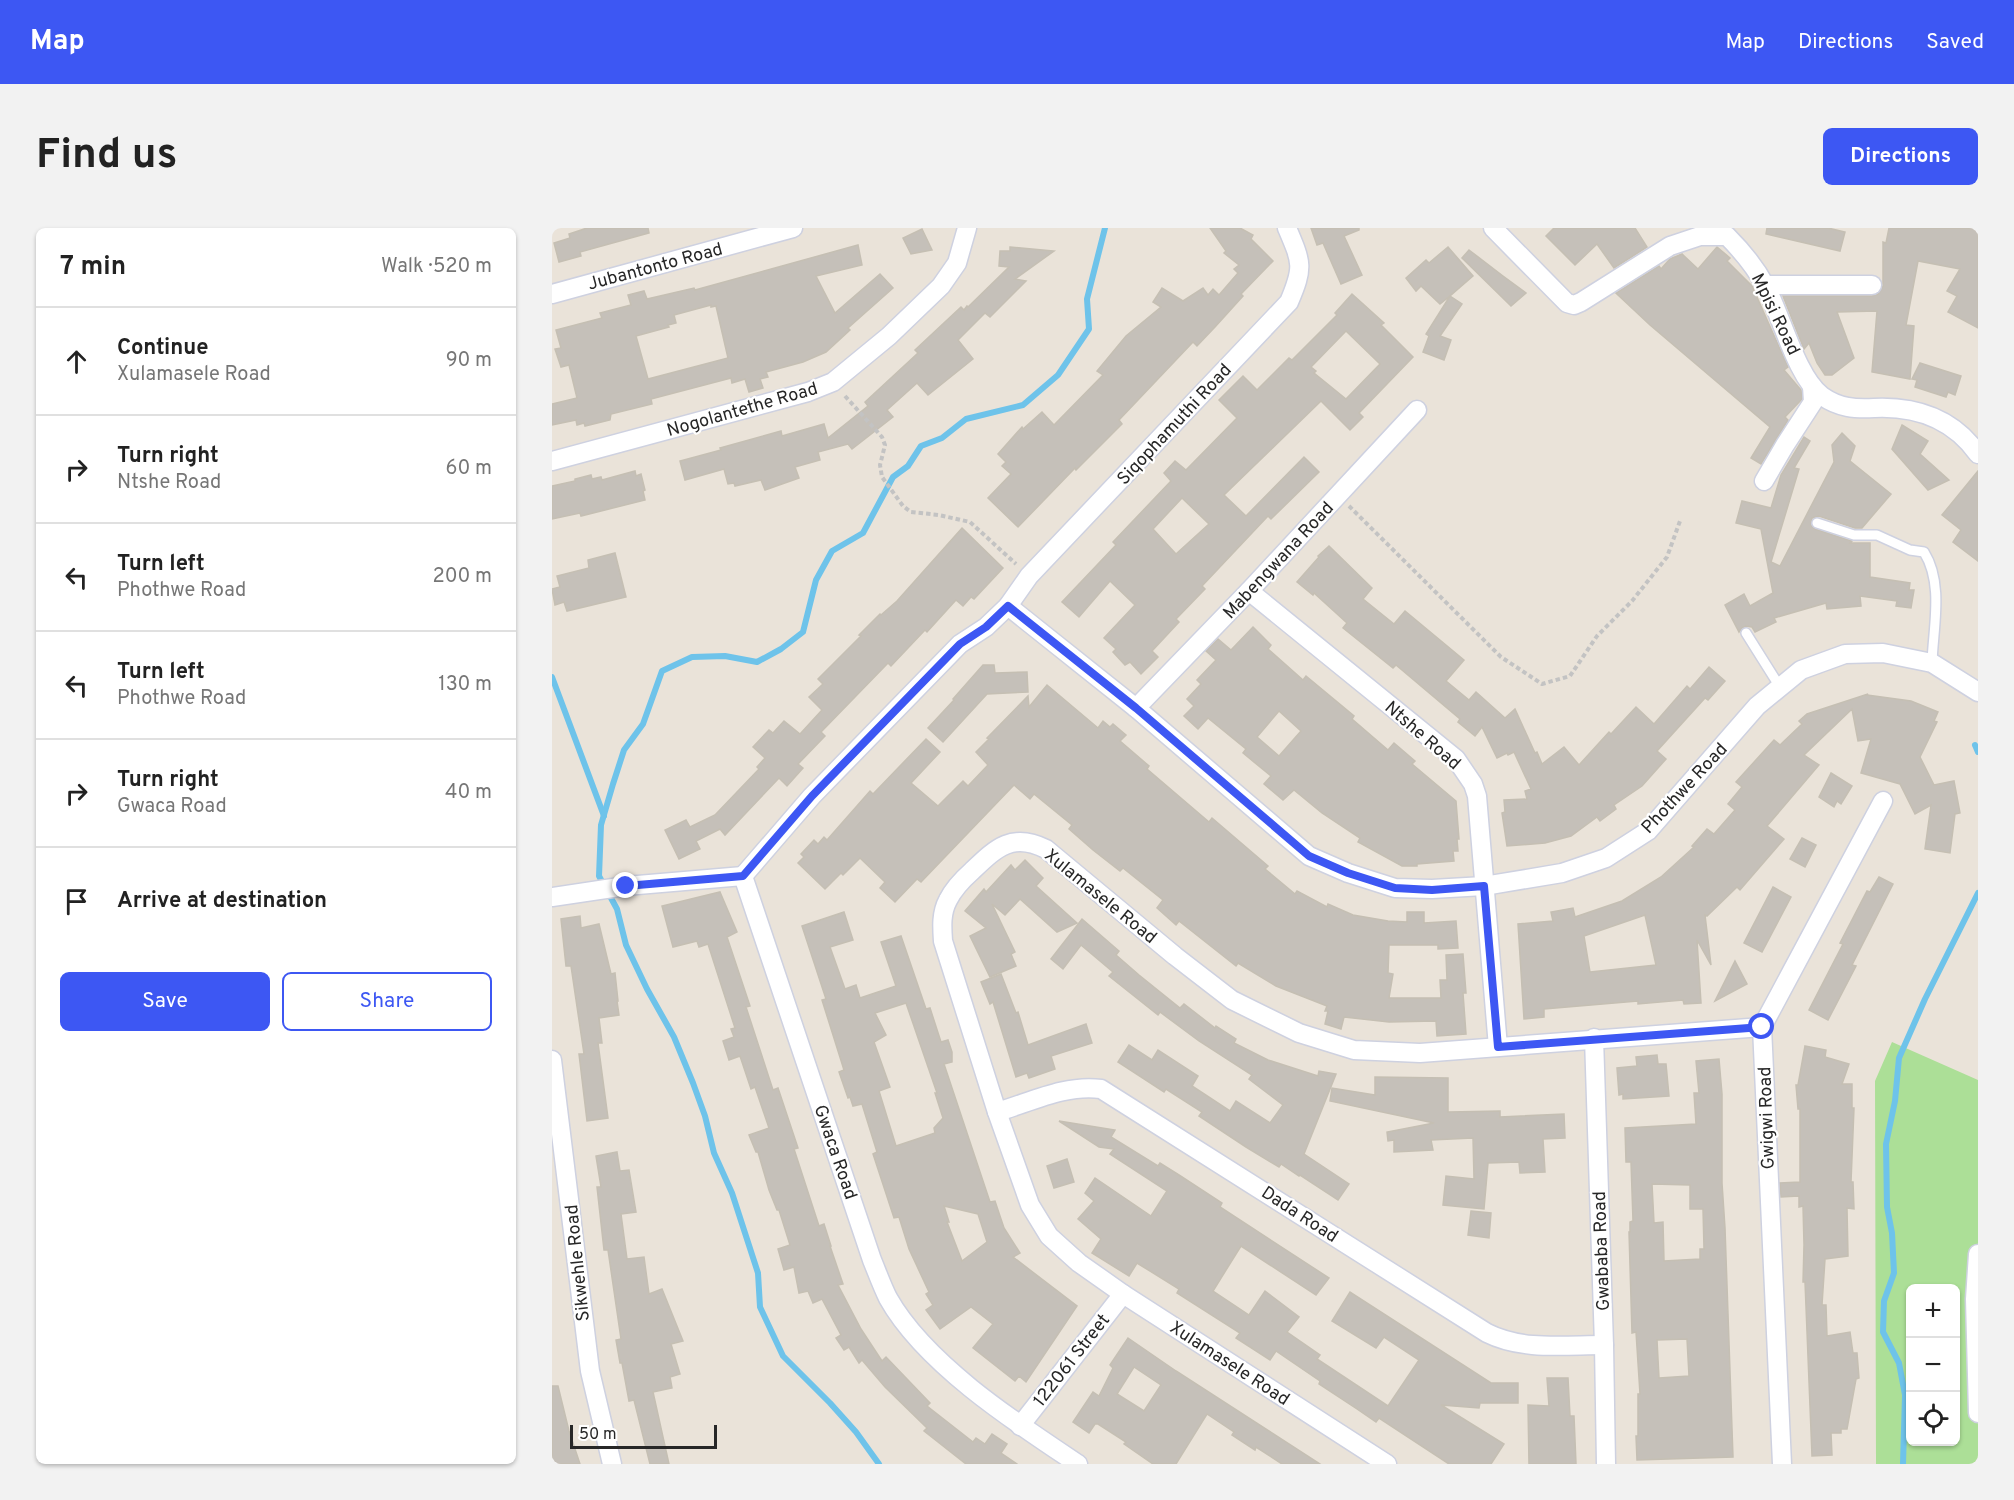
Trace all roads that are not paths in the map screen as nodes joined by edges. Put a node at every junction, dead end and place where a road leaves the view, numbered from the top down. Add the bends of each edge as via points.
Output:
1 (793, 228) edge
2 (967, 228) edge
3 (1287, 228) edge
4 (1493, 228) edge
5 (1730, 232) edge
6 (1766, 285) junction
7 (1872, 285) dead end
8 (552, 294) edge
9 (1812, 386) junction
10 (1417, 410) dead end
11 (1978, 454) edge
12 (552, 460) edge
13 (1764, 481) dead end
14 (1817, 523) dead end
15 (1249, 591) junction
16 (1008, 606) junction
17 (1746, 633) dead end
18 (1932, 663) junction
19 (1780, 687) junction
20 (1978, 692) edge
21 (1136, 708) junction
22 (1883, 801) dead end
23 (743, 876) junction
24 (1484, 886) junction
25 (552, 897) edge
26 (1762, 1027) junction
27 (1594, 1038) junction
28 (1498, 1047) junction
29 (552, 1060) edge
30 (997, 1112) junction
31 (1978, 1254) edge
32 (1123, 1294) junction
33 (1605, 1345) junction
34 (1978, 1413) edge
35 (1020, 1426) junction
36 (612, 1464) edge
37 (1078, 1464) edge
38 (1387, 1464) edge
39 (1606, 1464) edge
40 (1782, 1464) edge

1 - 8 street, Jubantonto Road
2 - 12 street, Nogolantethe Road via 957,263 941,286 890,336 833,382
3 - 16 street, Siqophamuthi Road via 1300,262 1299,279 1289,302 1029,576
4 - 5 street, Mpisi Road via 1567,303 1574,305 1670,246
5 - 6 street, Mpisi Road
6 - 7 street
6 - 9 street, Mpisi Road
9 - 11 street, Mpisi Road via 1832,402 1846,407 1916,411 1938,419 1957,430
9 - 13 street via 1813,402
10 - 15 street, Mabengwana Road
14 - 18 lane via 1854,535 1877,535 1924,552 1936,592
15 - 21 street, Mabengwana Road
15 - 24 street, Ntshe Road via 1456,759 1477,796
16 - 21 street, Phothwe Road
16 - 23 street via 960,644 812,796
17 - 19 lane
18 - 19 street, Phothwe Road via 1883,653 1845,654 1801,670
18 - 20 street, Phothwe Road
19 - 24 street, Phothwe Road via 1757,706 1648,831 1595,862 1562,873
21 - 24 street, Phothwe Road via 1309,856 1395,888
22 - 26 street
23 - 25 street
23 - 35 street, Gwaca Road via 888,1298 910,1329 948,1368
24 - 28 street, Ntshe Road
26 - 27 street, Xulamasele Road
26 - 40 street, Gwigwi Road
27 - 28 street, Xulamasele Road
27 - 33 street, Gwababa Road
28 - 30 street, Xulamasele Road via 1420,1053 1354,1050 1299,1034 1232,1000 1046,849 1018,841 993,850 959,883 942,920 943,941
29 - 36 street, Sikwehle Road via 590,1371
30 - 32 street, Xulamasele Road via 1030,1205 1044,1230 1079,1263
30 - 33 street, Dada Road via 1072,1088 1101,1089 1486,1333 1521,1345
31 - 34 street
32 - 35 street, 122061 Street
32 - 38 street, Xulamasele Road
33 - 39 street, Gwababa Road
35 - 37 street, Gwaca Road

